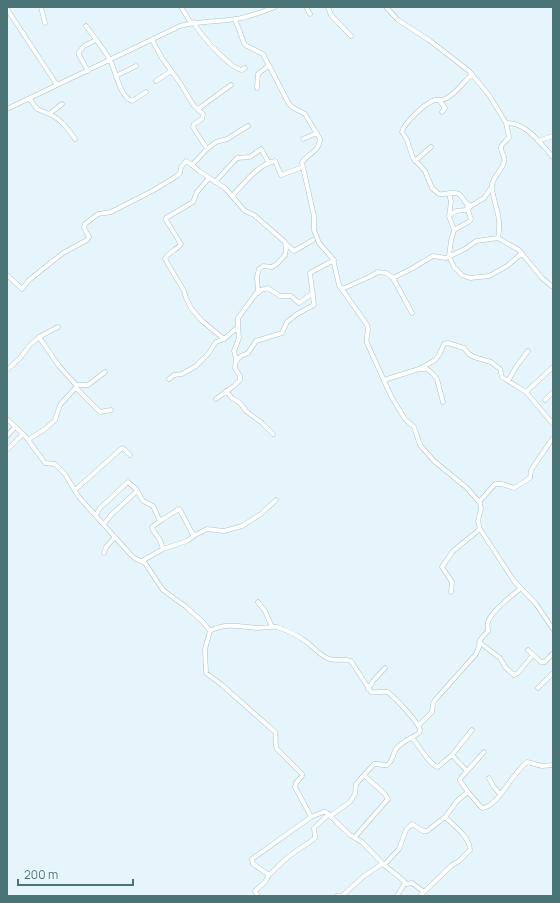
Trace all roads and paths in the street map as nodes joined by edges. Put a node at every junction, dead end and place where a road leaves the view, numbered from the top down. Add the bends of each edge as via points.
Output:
1 (41, 7) edge
2 (182, 7) edge
3 (275, 7) edge
4 (306, 7) edge
5 (328, 7) edge
6 (386, 7) edge
7 (7, 9) edge
8 (310, 14) dead end
9 (235, 19) junction
10 (45, 23) dead end
11 (192, 23) junction
12 (86, 26) dead end
13 (351, 36) dead end
14 (96, 40) junction
15 (152, 40) junction
16 (110, 60) junction
17 (136, 66) dead end
18 (268, 66) junction
19 (245, 68) dead end
20 (88, 71) junction
21 (171, 71) junction
22 (472, 74) junction
23 (116, 76) junction
24 (156, 81) dead end
25 (57, 85) junction
26 (231, 85) dead end
27 (257, 88) dead end
28 (146, 92) dead end
29 (30, 98) junction
30 (440, 101) junction
31 (62, 104) dead end
32 (7, 109) edge
33 (198, 109) junction
34 (442, 112) dead end
35 (49, 114) junction
36 (506, 123) junction
37 (248, 126) dead end
38 (317, 133) junction
39 (553, 136) edge
40 (75, 139) dead end
41 (303, 139) dead end
42 (538, 141) junction
43 (431, 147) dead end
44 (207, 150) junction
45 (553, 157) edge
46 (415, 161) junction
47 (269, 163) junction
48 (192, 164) junction
49 (302, 167) junction
50 (209, 178) junction
51 (215, 182) junction
52 (491, 188) junction
53 (449, 193) junction
54 (232, 196) junction
55 (469, 207) junction
56 (450, 215) junction
57 (454, 230) junction
58 (498, 238) junction
59 (313, 240) dead end
60 (285, 242) junction
61 (522, 253) junction
62 (449, 256) junction
63 (334, 260) junction
64 (7, 276) edge
65 (393, 278) junction
66 (552, 286) edge
67 (342, 288) junction
68 (313, 293) junction
69 (257, 294) junction
70 (412, 313) dead end
71 (58, 327) dead end
72 (238, 327) junction
73 (40, 337) junction
74 (224, 339) junction
75 (528, 351) dead end
76 (236, 361) junction
77 (8, 366) edge
78 (553, 367) edge
79 (421, 368) junction
80 (105, 372) dead end
81 (169, 380) dead end
82 (384, 380) junction
83 (508, 381) junction
84 (76, 387) junction
85 (226, 391) junction
86 (526, 392) junction
87 (553, 392) edge
88 (216, 399) dead end
89 (545, 400) dead end
90 (443, 402) dead end
91 (111, 410) dead end
92 (7, 419) edge
93 (553, 424) edge
94 (15, 427) junction
95 (23, 434) junction
96 (273, 434) dead end
97 (7, 436) edge
98 (553, 438) edge
99 (28, 440) junction
100 (7, 450) edge
101 (130, 456) dead end
102 (74, 490) junction
103 (137, 491) junction
104 (276, 500) dead end
105 (478, 502) junction
106 (96, 515) junction
107 (160, 520) junction
108 (104, 524) junction
109 (480, 529) junction
110 (195, 535) junction
111 (115, 537) junction
112 (163, 550) junction
113 (104, 553) dead end
114 (142, 561) junction
115 (520, 589) junction
116 (451, 592) dead end
117 (258, 602) dead end
118 (272, 627) junction
119 (553, 629) edge
120 (210, 631) junction
121 (479, 642) junction
122 (528, 650) dead end
123 (553, 653) edge
124 (533, 655) junction
125 (384, 668) dead end
126 (553, 673) edge
127 (538, 688) dead end
128 (368, 689) junction
129 (419, 725) junction
130 (472, 730) dead end
131 (412, 738) junction
132 (484, 752) dead end
133 (452, 755) junction
134 (553, 765) edge
135 (467, 771) junction
136 (365, 776) junction
137 (489, 778) dead end
138 (468, 792) junction
139 (500, 794) junction
140 (329, 815) junction
141 (311, 817) junction
142 (445, 817) junction
143 (355, 838) junction
144 (383, 864) junction
145 (269, 876) junction
146 (405, 883) junction
147 (424, 892) junction
148 (258, 896) edge
149 (342, 896) edge
150 (397, 896) edge
151 (420, 896) edge

1 - 10 street
2 - 11 street
3 - 9 street
4 - 8 street
5 - 13 street via 331,15
6 - 22 street via 398,20
7 - 25 street
9 - 11 street
9 - 18 street via 244,43 262,52
11 - 15 street
11 - 19 street via 223,58 238,69
12 - 14 street
14 - 16 street
14 - 20 street via 84,46 79,52
15 - 16 street
15 - 21 street
16 - 20 street
16 - 23 street
17 - 23 street
18 - 27 street via 258,74
18 - 38 street via 289,104 305,114
20 - 25 street
21 - 24 street
21 - 33 street
22 - 30 street via 454,93
22 - 36 street
23 - 28 street via 122,90 131,101
25 - 29 street
26 - 33 street
29 - 32 street
29 - 35 street via 37,109
30 - 34 street via 444,108
30 - 46 street via 436,100 427,105 409,120 402,131
31 - 35 street
33 - 44 street via 203,116 193,128
35 - 40 street via 65,125
36 - 42 street via 523,126
36 - 52 street via 509,137 501,150 505,158
37 - 44 street via 216,142
38 - 41 street
38 - 49 street via 320,142 315,151 304,160
39 - 42 street
42 - 45 street
43 - 46 street
44 - 48 street
46 - 53 street via 425,171 433,188 440,194
47 - 49 street via 275,162 281,175
47 - 51 street via 261,149 250,157 237,158
47 - 54 street via 260,168
48 - 50 street via 198,172
48 - 64 street via 185,161 179,174 154,190 109,213 98,214 84,226 88,240 63,253 29,280 22,289
49 - 63 street via 314,216 314,230 319,243
50 - 51 street
50 - 74 street via 192,202 166,218 181,244 165,259 191,308
51 - 54 street
52 - 55 street via 484,198
52 - 58 street via 499,218
53 - 55 street via 460,195
53 - 56 street
54 - 60 street via 245,211 254,215
55 - 56 street
55 - 57 street via 470,221
56 - 57 street
57 - 62 street
58 - 61 street
58 - 62 street via 480,240
59 - 60 street via 294,251
60 - 69 street via 286,255 272,267 263,266 259,269
61 - 62 street via 494,274 470,278 456,270
61 - 66 street via 542,278
62 - 65 street via 433,256
63 - 67 street via 338,282
63 - 68 street via 310,273
65 - 67 street via 380,272
65 - 70 street
67 - 82 street via 368,327 367,343
68 - 69 street via 299,303 291,296 280,296 268,288
68 - 76 street via 314,305 287,322 282,333 256,341 248,353
69 - 72 street via 238,318
71 - 73 street
72 - 74 street
72 - 76 street via 240,338 234,351
73 - 77 street via 20,358
73 - 84 street
74 - 81 street via 216,342 196,366
75 - 83 street
76 - 85 street via 235,368 240,380
78 - 86 street
79 - 82 street
79 - 83 street via 435,360 444,344 448,343 464,348 474,357 491,362 500,369 502,377
79 - 90 street via 436,376
80 - 84 street via 88,385
82 - 105 street via 401,414 414,427 422,448 467,488
83 - 86 street
84 - 91 street via 100,412
84 - 99 street via 60,405 55,420
85 - 88 street
85 - 96 street
86 - 93 street
87 - 89 street
92 - 94 street
94 - 95 street
94 - 97 street
95 - 99 street
95 - 100 street
98 - 105 street via 530,471 529,479 514,488 495,484
99 - 102 street via 45,463 55,464 65,474
101 - 102 street via 122,448
102 - 106 street
103 - 106 street via 130,483 126,483
103 - 107 street via 144,501 153,506
103 - 108 street
104 - 110 street via 261,514 242,526 224,531 208,529
105 - 109 street via 481,509 478,521
106 - 108 street
107 - 110 street via 180,509
107 - 112 street via 152,529
108 - 111 street
109 - 115 street
109 - 116 street via 453,550 442,567 452,582
110 - 112 street via 187,541
111 - 113 street via 106,546
111 - 114 street via 133,557
112 - 114 street
114 - 120 street via 163,590 185,606
115 - 119 street via 536,604
115 - 121 street via 488,620 488,631
117 - 118 street
118 - 120 street via 220,626
118 - 128 street via 302,639 326,658 351,661
120 - 141 street via 205,649 206,673 275,732 277,749 302,774 295,787
121 - 124 street via 500,658 514,675
121 - 129 street via 480,647 476,654 435,700 432,712
122 - 124 street
123 - 124 street via 543,662
125 - 128 street
126 - 127 street
128 - 129 street via 373,693 387,693
129 - 131 street via 420,731
130 - 133 street
131 - 133 street via 436,768
131 - 136 street via 399,746 388,764 374,764
132 - 135 street
133 - 135 street
134 - 139 street via 542,766 527,762
135 - 138 street via 459,780
136 - 140 street via 356,784 350,802
136 - 143 street via 388,799
137 - 139 street
138 - 139 street via 483,808 489,806
138 - 142 street
140 - 141 street via 324,812
140 - 143 street
140 - 145 street via 314,828 314,839 289,856
141 - 145 street via 252,859 253,864
142 - 144 street via 425,831 413,824 410,825 399,849
142 - 147 street via 466,839 470,850
143 - 144 street
144 - 146 street
144 - 149 street via 364,876
145 - 148 street via 255,891
146 - 147 street via 413,883
146 - 150 street
147 - 151 street

